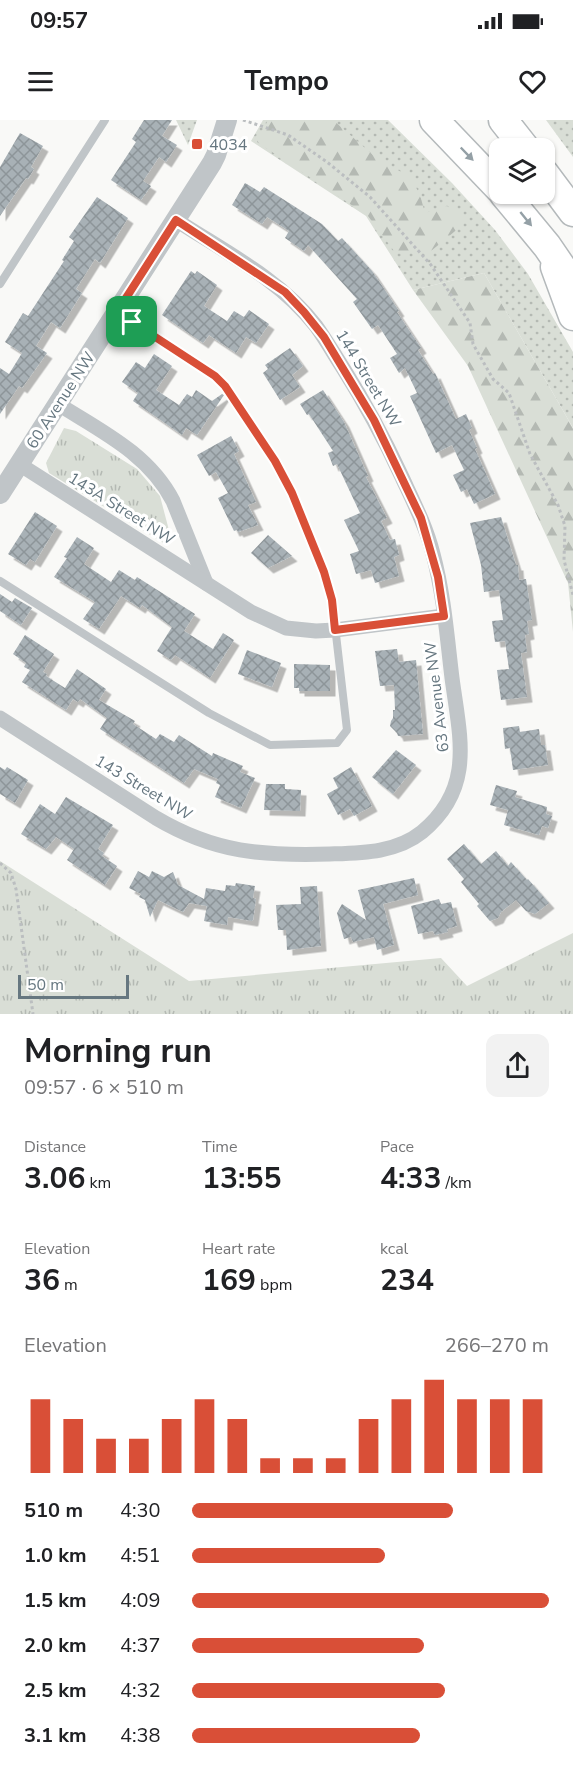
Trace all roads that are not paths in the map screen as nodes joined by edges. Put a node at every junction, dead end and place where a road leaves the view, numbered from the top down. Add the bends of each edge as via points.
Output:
1 (105, 120) edge
2 (227, 120) edge
3 (434, 120) edge
4 (503, 120) edge
5 (517, 138) edge
6 (489, 178) edge
7 (555, 188) edge
8 (512, 204) edge
9 (573, 212) edge
10 (176, 220) junction
11 (547, 246) junction
12 (0, 284) edge
13 (573, 284) edge
14 (117, 312) junction
15 (573, 316) edge
16 (58, 404) junction
17 (19, 464) junction
18 (0, 494) edge
19 (0, 581) edge
20 (206, 583) junction
21 (444, 616) junction
22 (335, 630) junction
23 (0, 718) edge
24 (352, 853) joint

1 - 12 lane
2 - 10 street, 60 Avenue NW via 212,163
3 -> 6 highway
4 - 5 highway
7 - 9 highway
8 -> 11 highway
10 - 14 street, 60 Avenue NW
10 - 21 street, 144 Street NW via 279,288 324,337 382,434 421,518 436,565
11 - 13 highway
11 - 15 highway
14 - 16 street, 60 Avenue NW
14 - 22 lane via 225,386 292,493 324,572
16 - 17 street, 60 Avenue NW
16 - 20 street, 143A Street NW via 129,449 160,478
17 - 18 street, 60 Avenue NW
17 - 20 street, 143A Street NW
19 - 22 lane via 209,713 270,745 337,743 347,730
20 - 22 street, 143A Street NW via 275,624 298,630
21 - 22 street, 143A Street NW
21 - 24 street, 63 Avenue NW via 460,745 454,789 435,819 420,833 392,848
23 - 24 street, 143 Street NW via 195,838 261,854

